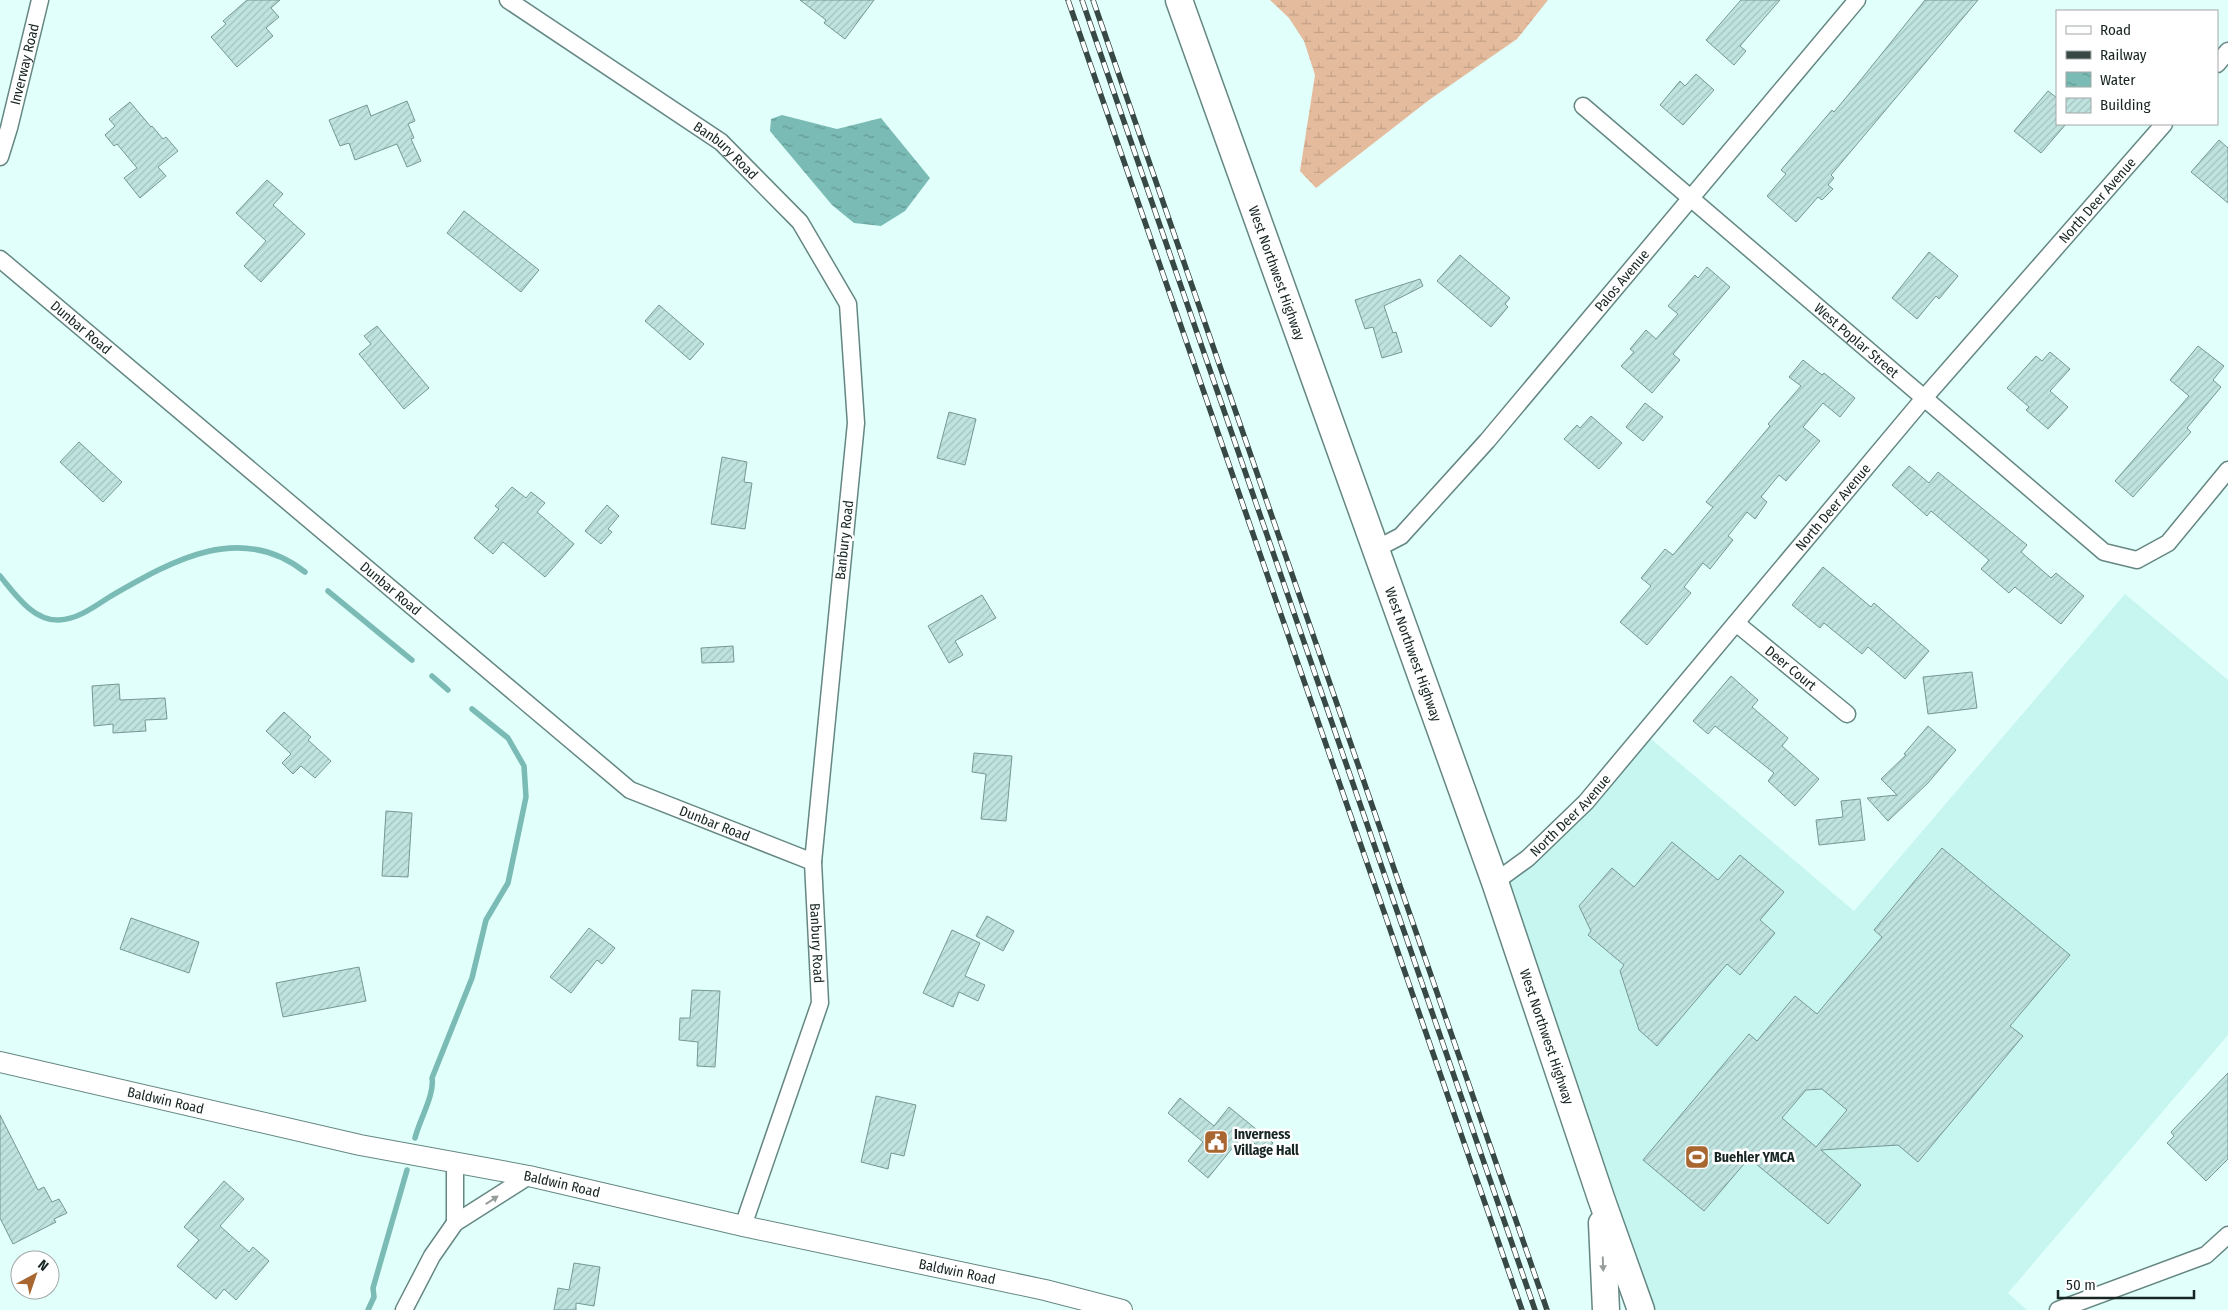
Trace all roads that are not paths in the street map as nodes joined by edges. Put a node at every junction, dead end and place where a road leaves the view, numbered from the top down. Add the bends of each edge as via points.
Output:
1 (40, 0) edge
2 (508, 0) edge
3 (1179, 0) edge
4 (1857, 0) edge
5 (2228, 51) edge
6 (2218, 63) edge
7 (1583, 106) dead end
8 (2163, 125) edge
9 (0, 157) edge
10 (1690, 197) junction
11 (0, 259) edge
12 (1925, 397) junction
13 (2228, 470) edge
14 (1376, 550) junction
15 (1736, 623) junction
16 (1847, 714) dead end
17 (813, 862) junction
18 (1495, 882) junction
19 (0, 1062) edge
20 (454, 1162) junction
21 (528, 1176) junction
22 (1601, 1198) junction
23 (455, 1224) junction
24 (743, 1226) junction
25 (2228, 1235) edge
26 (404, 1310) edge
27 (1122, 1310) edge
28 (1606, 1310) edge
29 (1641, 1310) edge
30 (2058, 1310) edge

1 - 9 street, Inverway Road
2 - 17 street, Banbury Road via 721,142 800,222 848,304 856,423
3 - 14 main road, West Northwest Highway
4 - 10 street, Palos Avenue
5 - 6 street
7 - 10 street, West Poplar Street
8 - 12 street, North Deer Avenue
10 - 12 street, West Poplar Street
10 - 14 street, Palos Avenue via 1487,441 1401,536
11 - 17 street, Dunbar Road via 630,790
12 - 13 street, West Poplar Street via 2104,552 2137,560 2168,543
12 - 15 street, North Deer Avenue
14 - 18 main road, West Northwest Highway
15 - 16 street, Deer Court
15 - 18 street, North Deer Avenue via 1586,802 1528,858
17 - 24 street, Banbury Road via 820,1003
18 - 22 main road, West Northwest Highway
19 - 20 street, Baldwin Road via 350,1142
20 - 21 street, Baldwin Road
20 - 23 street
23 -> 21 street
21 - 24 street, Baldwin Road
22 -> 28 main road
22 - 29 main road, West Northwest Highway
23 - 26 street via 432,1256
24 - 27 street, Baldwin Road via 1045,1290
25 - 30 street via 2206,1256

